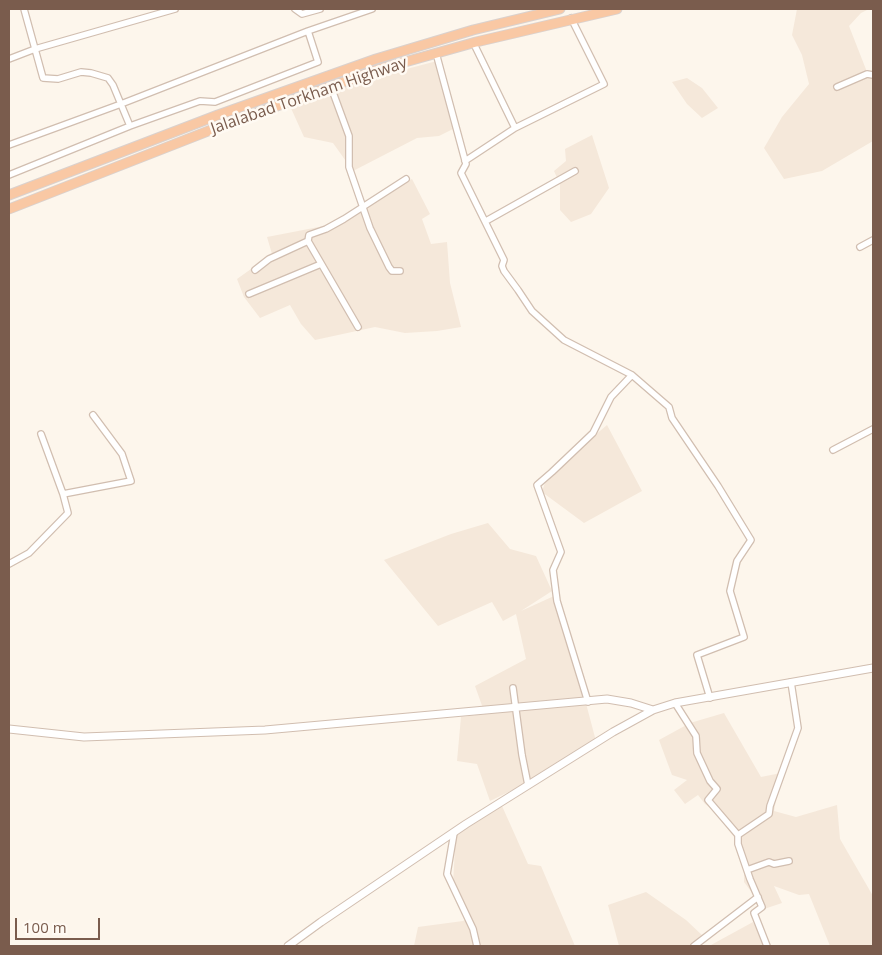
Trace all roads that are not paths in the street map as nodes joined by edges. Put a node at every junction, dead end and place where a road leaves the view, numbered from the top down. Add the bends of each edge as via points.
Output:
1 (24, 9) edge
2 (175, 9) edge
3 (295, 9) edge
4 (320, 9) edge
5 (372, 9) edge
6 (560, 9) edge
7 (617, 9) edge
8 (571, 18) junction
9 (308, 31) junction
10 (473, 42) junction
11 (35, 49) junction
12 (436, 53) junction
13 (9, 59) edge
14 (873, 75) edge
15 (332, 86) junction
16 (837, 87) dead end
17 (121, 104) junction
18 (130, 126) junction
19 (515, 128) junction
20 (9, 144) edge
21 (465, 160) junction
22 (575, 171) dead end
23 (9, 175) edge
24 (406, 179) dead end
25 (9, 195) edge
26 (363, 207) junction
27 (9, 209) edge
28 (486, 221) junction
29 (873, 240) edge
30 (308, 241) junction
31 (860, 246) dead end
32 (321, 264) junction
33 (255, 270) dead end
34 (400, 271) dead end
35 (249, 294) dead end
36 (358, 327) dead end
37 (632, 375) junction
38 (93, 415) dead end
39 (873, 430) edge
40 (41, 434) dead end
41 (833, 450) dead end
42 (63, 494) junction
43 (9, 564) edge
44 (873, 668) edge
45 (791, 682) junction
46 (513, 688) dead end
47 (710, 698) junction
48 (588, 702) junction
49 (675, 703) junction
50 (515, 708) junction
51 (653, 710) junction
52 (9, 728) edge
53 (528, 785) junction
54 (454, 833) junction
55 (738, 836) junction
56 (789, 861) dead end
57 (747, 870) junction
58 (758, 897) junction
59 (288, 946) edge
60 (477, 946) edge
61 (694, 946) edge
62 (767, 946) edge

1 - 11 street
2 - 11 street
3 - 4 street via 302,14
5 - 9 street
6 - 25 highway via 376,58
7 - 8 highway, Jalalabad Torkham Highway
8 - 10 highway, Jalalabad Torkham Highway
8 - 19 street via 604,84
9 - 17 street
9 - 18 street via 318,62 214,102 200,101
10 - 12 highway, Jalalabad Torkham Highway
10 - 19 street
11 - 13 street
11 - 17 street via 43,78 58,79 81,72 108,78
12 - 15 highway, Jalalabad Torkham Highway
12 - 21 street
14 - 16 street via 867,74
15 - 26 street via 349,136 349,167
15 - 27 highway, Jalalabad Torkham Highway
17 - 18 street
17 - 20 street
18 - 23 street
19 - 21 street
21 - 28 street via 461,174
22 - 28 street
24 - 26 street
26 - 30 street via 332,226 309,234
26 - 34 street via 389,267 392,271
28 - 37 street via 504,260 504,271 532,311 564,340
29 - 31 street
30 - 32 street
30 - 33 street via 269,259
32 - 35 street
32 - 36 street
37 - 47 street via 669,406 672,418 751,540 737,561 730,591 744,637 698,655
37 - 48 street via 611,397 593,433 537,485 561,552 553,570 557,601
38 - 42 street via 122,454 130,481
39 - 41 street
40 - 42 street
42 - 43 street via 68,514 29,553
44 - 45 street
45 - 47 street
45 - 55 street via 798,728 769,814
46 - 50 street
47 - 49 street
48 - 50 street
48 - 51 street via 607,699
49 - 51 street
49 - 55 street via 696,736 697,753 717,789 708,800
50 - 52 street via 265,730 84,737
50 - 53 street
51 - 53 street
53 - 54 street
54 - 59 street
54 - 60 street via 447,874 473,929
55 - 57 street
56 - 57 street via 768,862
57 - 58 street
58 - 61 street
58 - 62 street via 762,907 754,913

